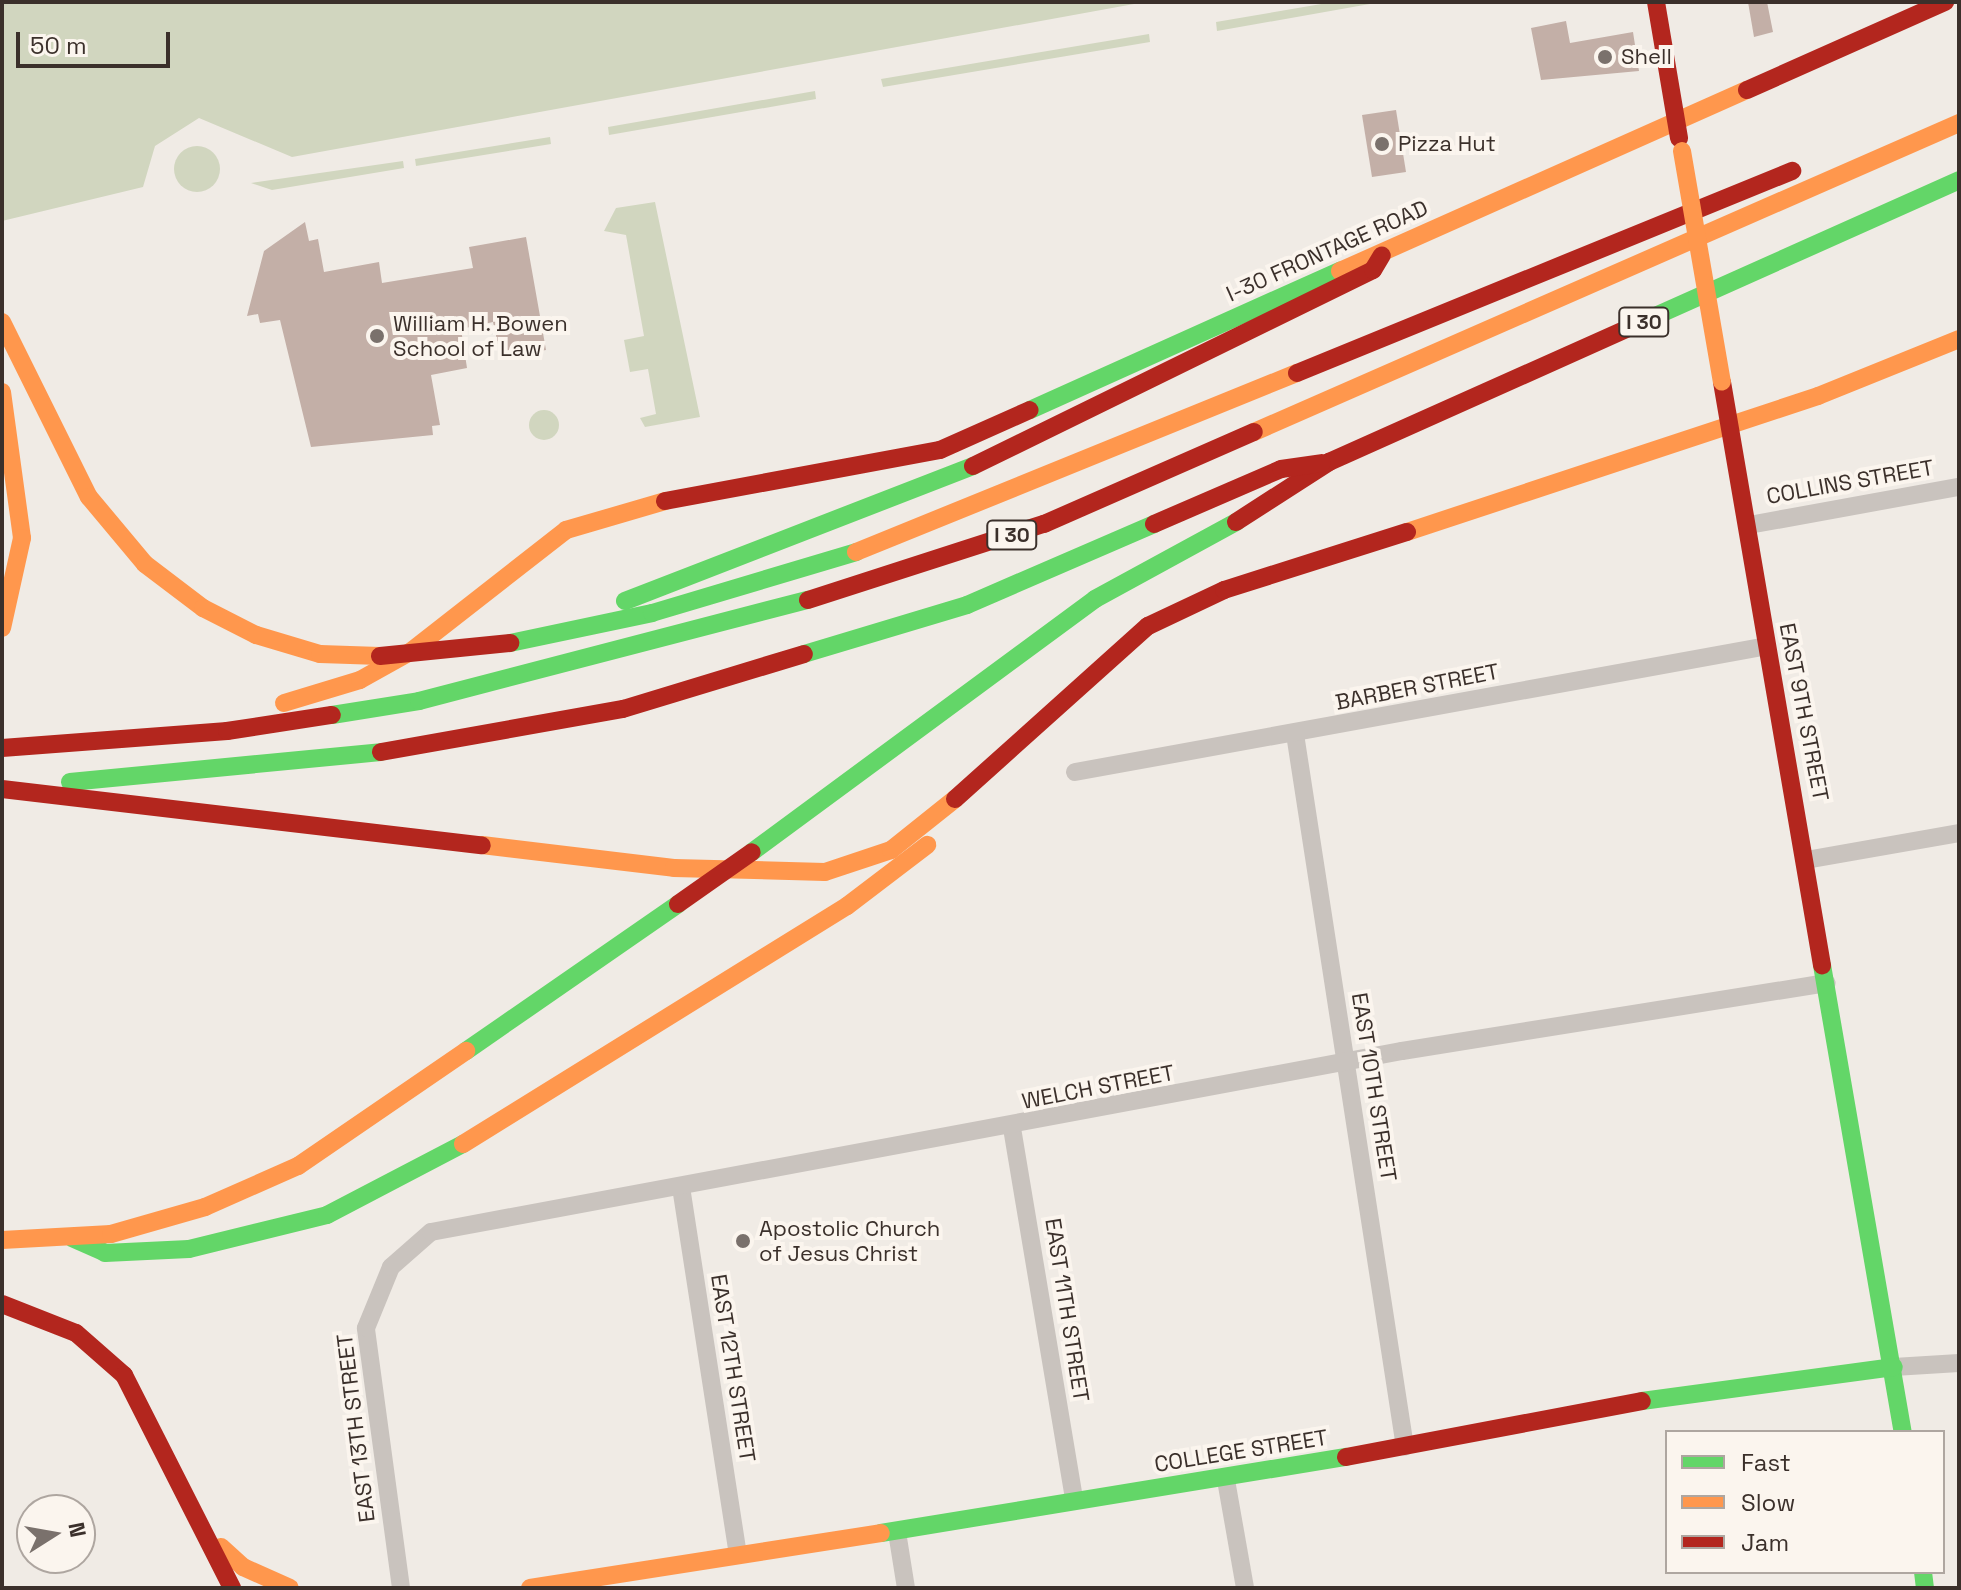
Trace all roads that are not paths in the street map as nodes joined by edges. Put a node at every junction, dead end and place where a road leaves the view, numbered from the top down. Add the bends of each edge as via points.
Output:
1 (1656, 2) edge
2 (1945, 2) edge
3 (1959, 108) edge
4 (1677, 122) junction
5 (1959, 123) edge
6 (1959, 180) edge
7 (1382, 255) junction
8 (2, 322) edge
9 (1959, 339) edge
10 (2, 392) edge
11 (1732, 425) junction
12 (1329, 462) junction
13 (1959, 487) edge
14 (1749, 525) junction
15 (2, 628) edge
16 (510, 643) junction
17 (1767, 646) junction
18 (1050, 711) junction
19 (1295, 734) junction
20 (3, 748) edge
21 (1075, 772) dead end
22 (2, 787) edge
23 (1959, 833) edge
24 (1806, 860) junction
25 (1827, 983) junction
26 (1346, 1062) junction
27 (1012, 1128) junction
28 (681, 1187) junction
29 (72, 1238) junction
30 (2, 1240) edge
31 (391, 1267) joint
32 (2, 1304) edge
33 (1959, 1363) edge
34 (1894, 1367) junction
35 (1903, 1430) edge
36 (1405, 1447) junction
37 (1226, 1480) junction
38 (1074, 1500) junction
39 (897, 1532) junction
40 (207, 1534) junction
41 (738, 1555) junction
42 (259, 1582) edge
43 (232, 1588) edge
44 (290, 1588) edge
45 (401, 1588) edge
46 (530, 1588) edge
47 (906, 1588) edge
48 (1245, 1588) edge

1 - 4 main road, EAST 9TH STREET
2 - 4 main road, I-30 FRONTAGE ROAD
3 - 16 main road via 1819,160 847,556 652,613
4 - 7 main road, I-30 FRONTAGE ROAD
4 - 11 main road, EAST 9TH STREET, bridge
5 - 20 main road, I 30 via 1044,524 887,580 419,701 227,731
6 - 12 main road, I 30
7 - 16 main road via 1373,270 915,494
7 - 20 main road, I-30 FRONTAGE ROAD via 1365,256 940,450 665,501 566,530 410,652 360,680 274,706
8 - 16 main road, bridge via 89,497 145,564 203,608 256,635 320,654 380,656
9 - 11 main road
10 - 15 main road via 19,482 17,572
11 - 14 main road, EAST 9TH STREET
11 - 18 main road via 1185,606 1128,639
12 - 22 main road, I 30 via 1281,469 967,605 623,709 362,755
12 - 29 main road, bridge via 1282,497 1095,599 752,852 298,1166 205,1207
13 - 14 street, COLLINS STREET
14 - 17 main road, EAST 9TH STREET
17 - 19 street, BARBER STREET
17 - 24 main road, EAST 9TH STREET
18 - 22 main road via 980,782 891,850 793,875 674,868
18 - 29 main road via 970,805 893,873 369,1195 281,1231 189,1249 105,1253
19 - 21 street, BARBER STREET
19 - 26 street, EAST 10TH STREET
23 - 24 street
24 - 25 main road, EAST 9TH STREET
25 - 26 street, WELCH STREET
25 - 34 main road, EAST 9TH STREET
26 - 27 street, WELCH STREET
26 - 36 street, EAST 10TH STREET
27 - 28 street, WELCH STREET
27 - 38 street, EAST 11TH STREET
28 - 31 street, WELCH STREET via 451,1226 422,1237
28 - 41 street, EAST 12TH STREET
29 - 30 main road
31 - 45 street, EAST 13TH STREET via 370,1306 366,1339
32 - 40 main road via 76,1333 124,1375
33 - 34 street, COLLEGE STREET
34 - 35 main road, EAST 9TH STREET
34 - 36 main road, COLLEGE STREET via 1723,1386
36 - 37 main road, COLLEGE STREET
37 - 38 main road, COLLEGE STREET
37 - 48 street
38 - 39 main road, COLLEGE STREET
39 - 41 main road, COLLEGE STREET
39 - 47 street
40 - 42 main road
40 - 43 main road
41 - 46 main road, COLLEGE STREET
42 - 44 main road

